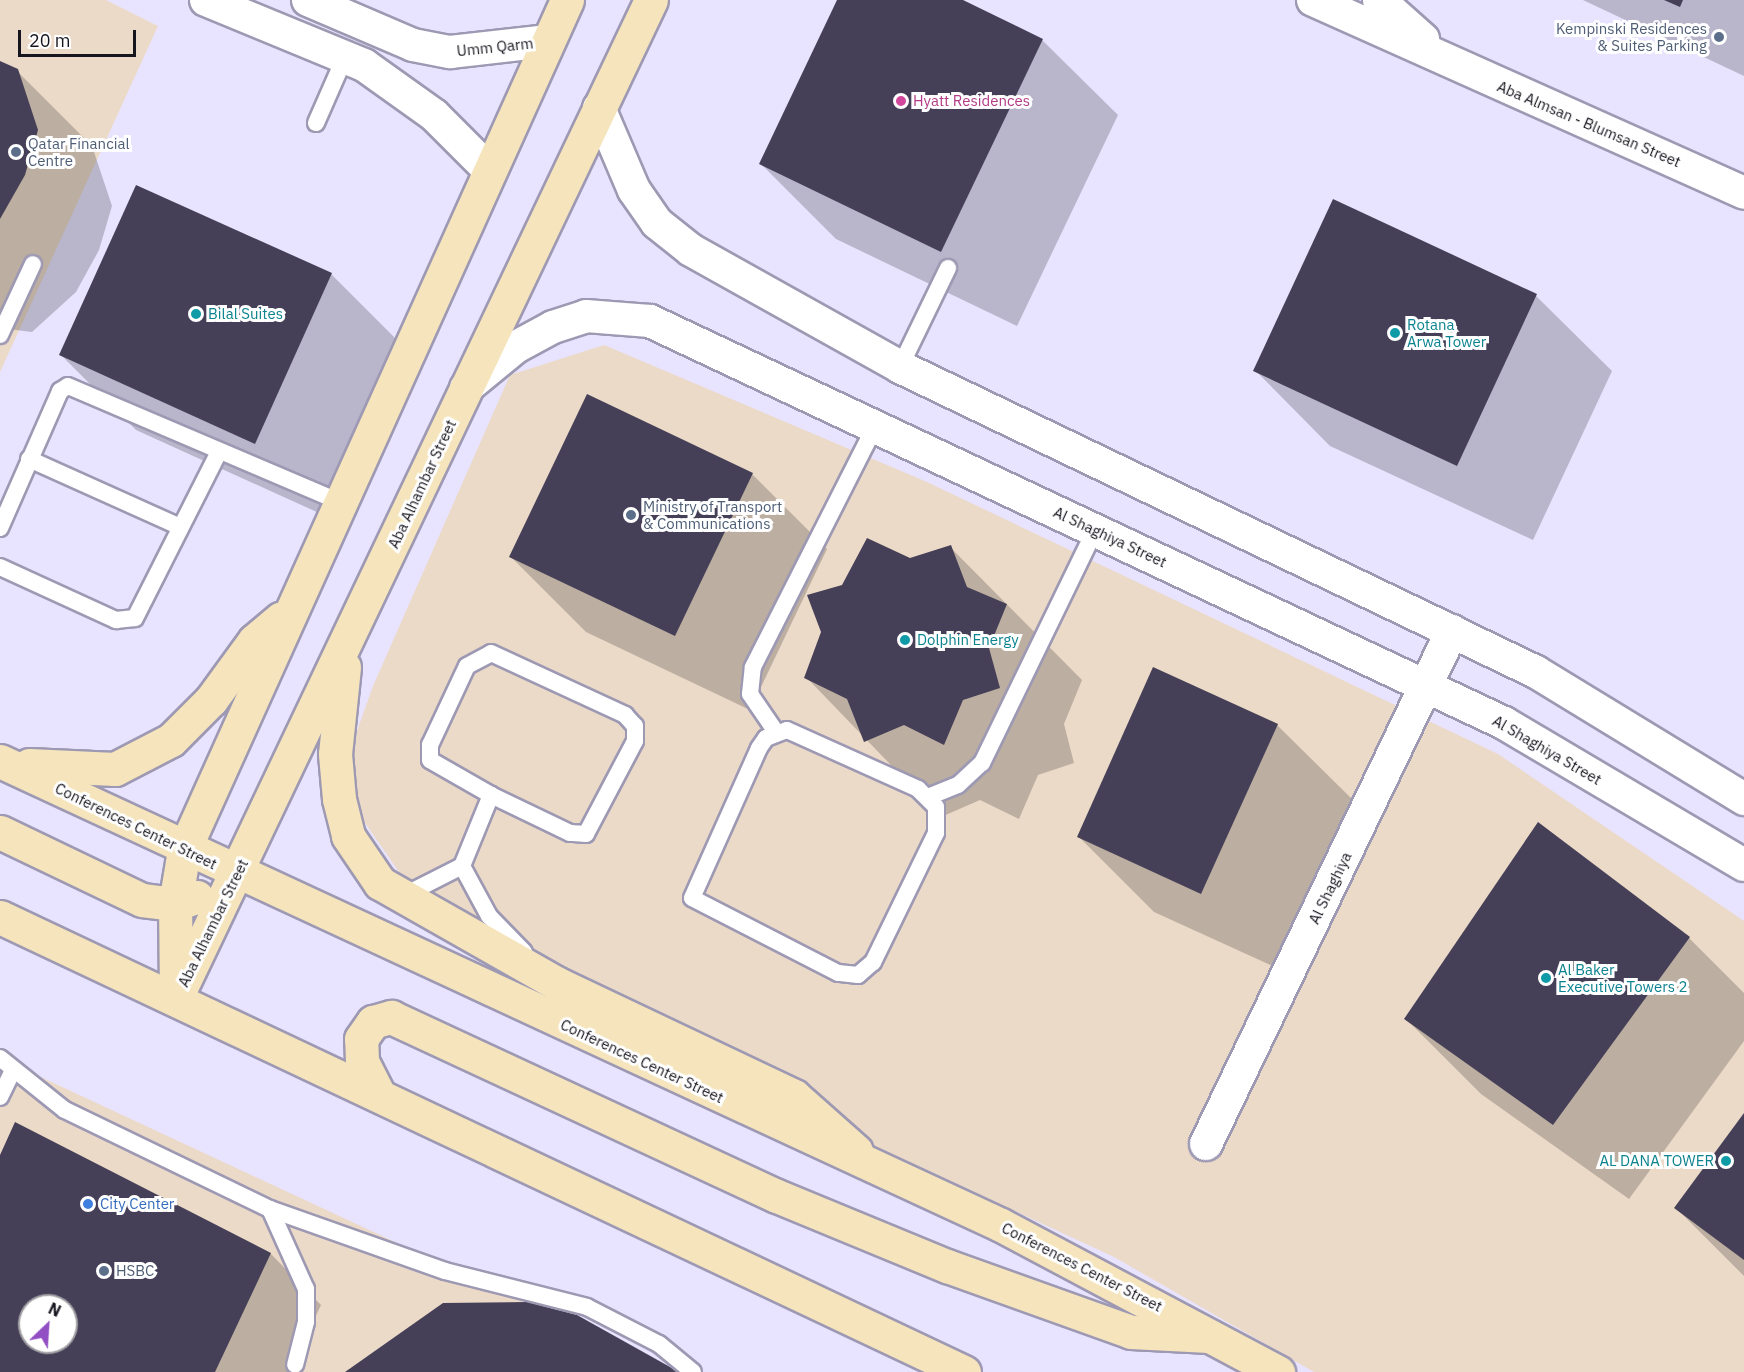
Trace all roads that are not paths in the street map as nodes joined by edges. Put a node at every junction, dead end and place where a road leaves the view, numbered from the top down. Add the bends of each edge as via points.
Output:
1 (206, 0) edge
2 (308, 0) edge
3 (567, 0) edge
4 (651, 0) edge
5 (1313, 0) edge
6 (1379, 0) edge
7 (548, 41) junction
8 (345, 57) junction
9 (1466, 72) junction
10 (599, 108) junction
11 (316, 123) dead end
12 (487, 168) junction
13 (1744, 193) edge
14 (33, 264) dead end
15 (948, 268) dead end
16 (0, 335) edge
17 (900, 368) junction
18 (466, 388) junction
19 (876, 425) junction
20 (219, 452) junction
21 (29, 459) junction
22 (338, 501) junction
23 (180, 527) junction
24 (0, 528) edge
25 (1095, 530) junction
26 (0, 567) edge
27 (289, 611) junction
28 (1452, 631) junction
29 (346, 647) junction
30 (1426, 688) junction
31 (776, 732) junction
32 (0, 758) edge
33 (491, 795) junction
34 (928, 797) junction
35 (1744, 799) edge
36 (0, 832) edge
37 (183, 850) junction
38 (1744, 865) edge
39 (462, 866) junction
40 (236, 874) junction
41 (400, 897) junction
42 (175, 904) junction
43 (0, 917) edge
44 (558, 984) junction
45 (176, 998) junction
46 (0, 1058) edge
47 (13, 1070) junction
48 (377, 1091) junction
49 (0, 1097) edge
50 (1206, 1144) dead end
51 (865, 1163) junction
52 (270, 1209) junction
53 (1220, 1337) junction
54 (295, 1365) dead end
55 (693, 1372) edge
56 (964, 1372) edge
57 (1278, 1372) edge

1 - 8 street
2 - 7 street, Umm Qarm via 412,45 450,52
3 - 7 street, Aba Alhambar Street
4 - 10 street, Aba Alhambar Street
5 - 9 street, Aba Almsan - Blumsan Street
6 - 9 street, Aba Almsan - Blumsan Street
7 - 12 street, Aba Alhambar Street
8 - 11 lane
8 - 12 street via 401,87
9 - 13 street, Aba Almsan - Blumsan Street via 1626,136
10 - 17 street via 614,151 657,223 691,250
10 - 18 street, Aba Alhambar Street
12 - 22 street, Aba Alhambar Street
14 - 16 lane
15 - 17 lane
17 - 28 street
18 - 19 street, Al Shaghiya Street via 516,346 553,327 586,316 618,316 685,334
18 - 29 street, Aba Alhambar Street
19 - 25 street, Al Shaghiya Street
19 - 31 lane via 753,667 750,694
20 - 21 lane via 68,386 60,391
20 - 22 lane
20 - 23 lane
21 - 23 lane
21 - 24 lane
22 - 27 street, Aba Alhambar Street
23 - 26 lane via 135,618 126,621
25 - 30 street, Al Shaghiya Street
25 - 34 lane via 982,763 958,785
27 - 32 street via 254,641 211,700 171,741 115,770 39,769
27 - 37 street, Aba Alhambar Street
28 - 30 street, Al Shaghiya
28 - 35 street via 1536,672
29 - 40 street, Aba Alhambar Street
29 - 41 street via 335,754 339,799 348,836 365,864
30 - 38 street, Al Shaghiya Street via 1504,723
30 - 50 street, Al Shaghiya
31 - 34 lane via 799,732
31 - 34 lane via 759,748 692,898 837,973 858,975 873,962 936,833 937,814
32 - 37 street, Conferences Center Street
33 - 33 lane via 435,767 429,752 467,666 481,655 500,656 625,715 635,726 635,741 586,834 570,833
33 - 39 lane
36 - 42 street via 142,900
37 - 40 street, Conferences Center Street
37 - 42 street, Aba Alhambar Street
39 - 41 lane
39 - 44 lane via 489,916
40 - 42 street
40 - 45 street, Aba Alhambar Street
40 - 51 street, Conferences Center Street
41 - 44 street
42 - 45 street, Aba Alhambar Street
43 - 45 street
44 - 51 street via 794,1096 845,1137
45 - 48 street
46 - 47 lane
47 - 49 lane
47 - 52 lane via 65,1110
48 - 53 street via 362,1062 361,1039 373,1022 391,1017 777,1196 947,1266 1131,1332
48 - 56 street
51 - 53 street, Conferences Center Street
52 - 54 lane via 306,1289 306,1322
52 - 55 lane via 445,1271 587,1307 658,1344
53 - 57 street, Conferences Center Street

